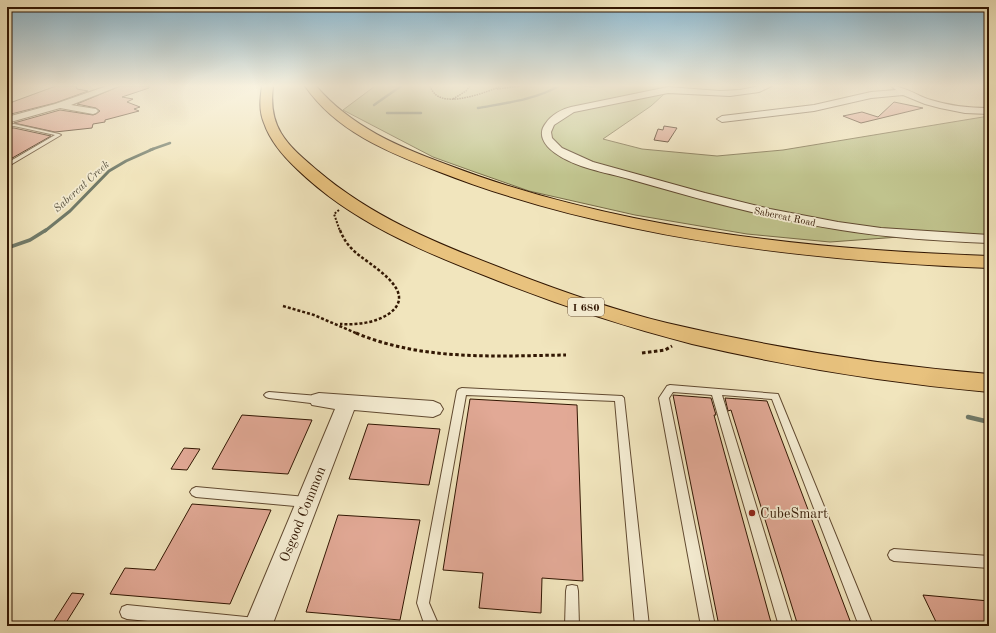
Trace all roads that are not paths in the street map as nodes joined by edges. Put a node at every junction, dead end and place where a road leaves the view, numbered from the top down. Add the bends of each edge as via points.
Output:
1 (23, 116) edge
2 (267, 116) edge
3 (340, 116) edge
4 (560, 116) edge
5 (751, 116) edge
6 (722, 119) dead end
7 (7, 120) edge
8 (7, 126) edge
9 (7, 165) edge
10 (989, 239) edge
11 (989, 262) edge
12 (989, 383) edge
13 (716, 392) junction
14 (268, 396) dead end
15 (319, 400) joint
16 (347, 403) junction
17 (433, 409) dead end
18 (196, 492) dead end
19 (307, 502) junction
20 (894, 555) dead end
21 (989, 562) edge
22 (572, 591) dead end
23 (127, 612) dead end
24 (260, 626) edge
25 (432, 626) edge
26 (572, 626) edge
27 (642, 626) edge
28 (708, 626) edge
29 (786, 626) edge
30 (866, 626) edge

1 - 7 street
2 - 12 highway, I 680 via 276,138 318,180 347,203 448,255 503,276 587,307 690,336 855,368
3 - 11 highway via 395,148 444,170 567,207 674,230 804,249 871,256
4 - 10 street, Sabercat Road via 551,121 546,136 551,144 571,157 729,204 818,223 904,234
5 - 6 street
8 - 9 lane via 14,125 59,135
13 - 28 lane via 670,388 664,398
13 - 29 lane
13 - 30 lane via 775,396
14 - 15 lane
15 - 16 street
16 - 17 street
16 - 19 street, Osgood Common
18 - 19 lane
19 - 24 street, Osgood Common
20 - 21 lane
22 - 26 lane
23 - 24 lane
25 - 27 lane via 423,603 462,391 619,398

